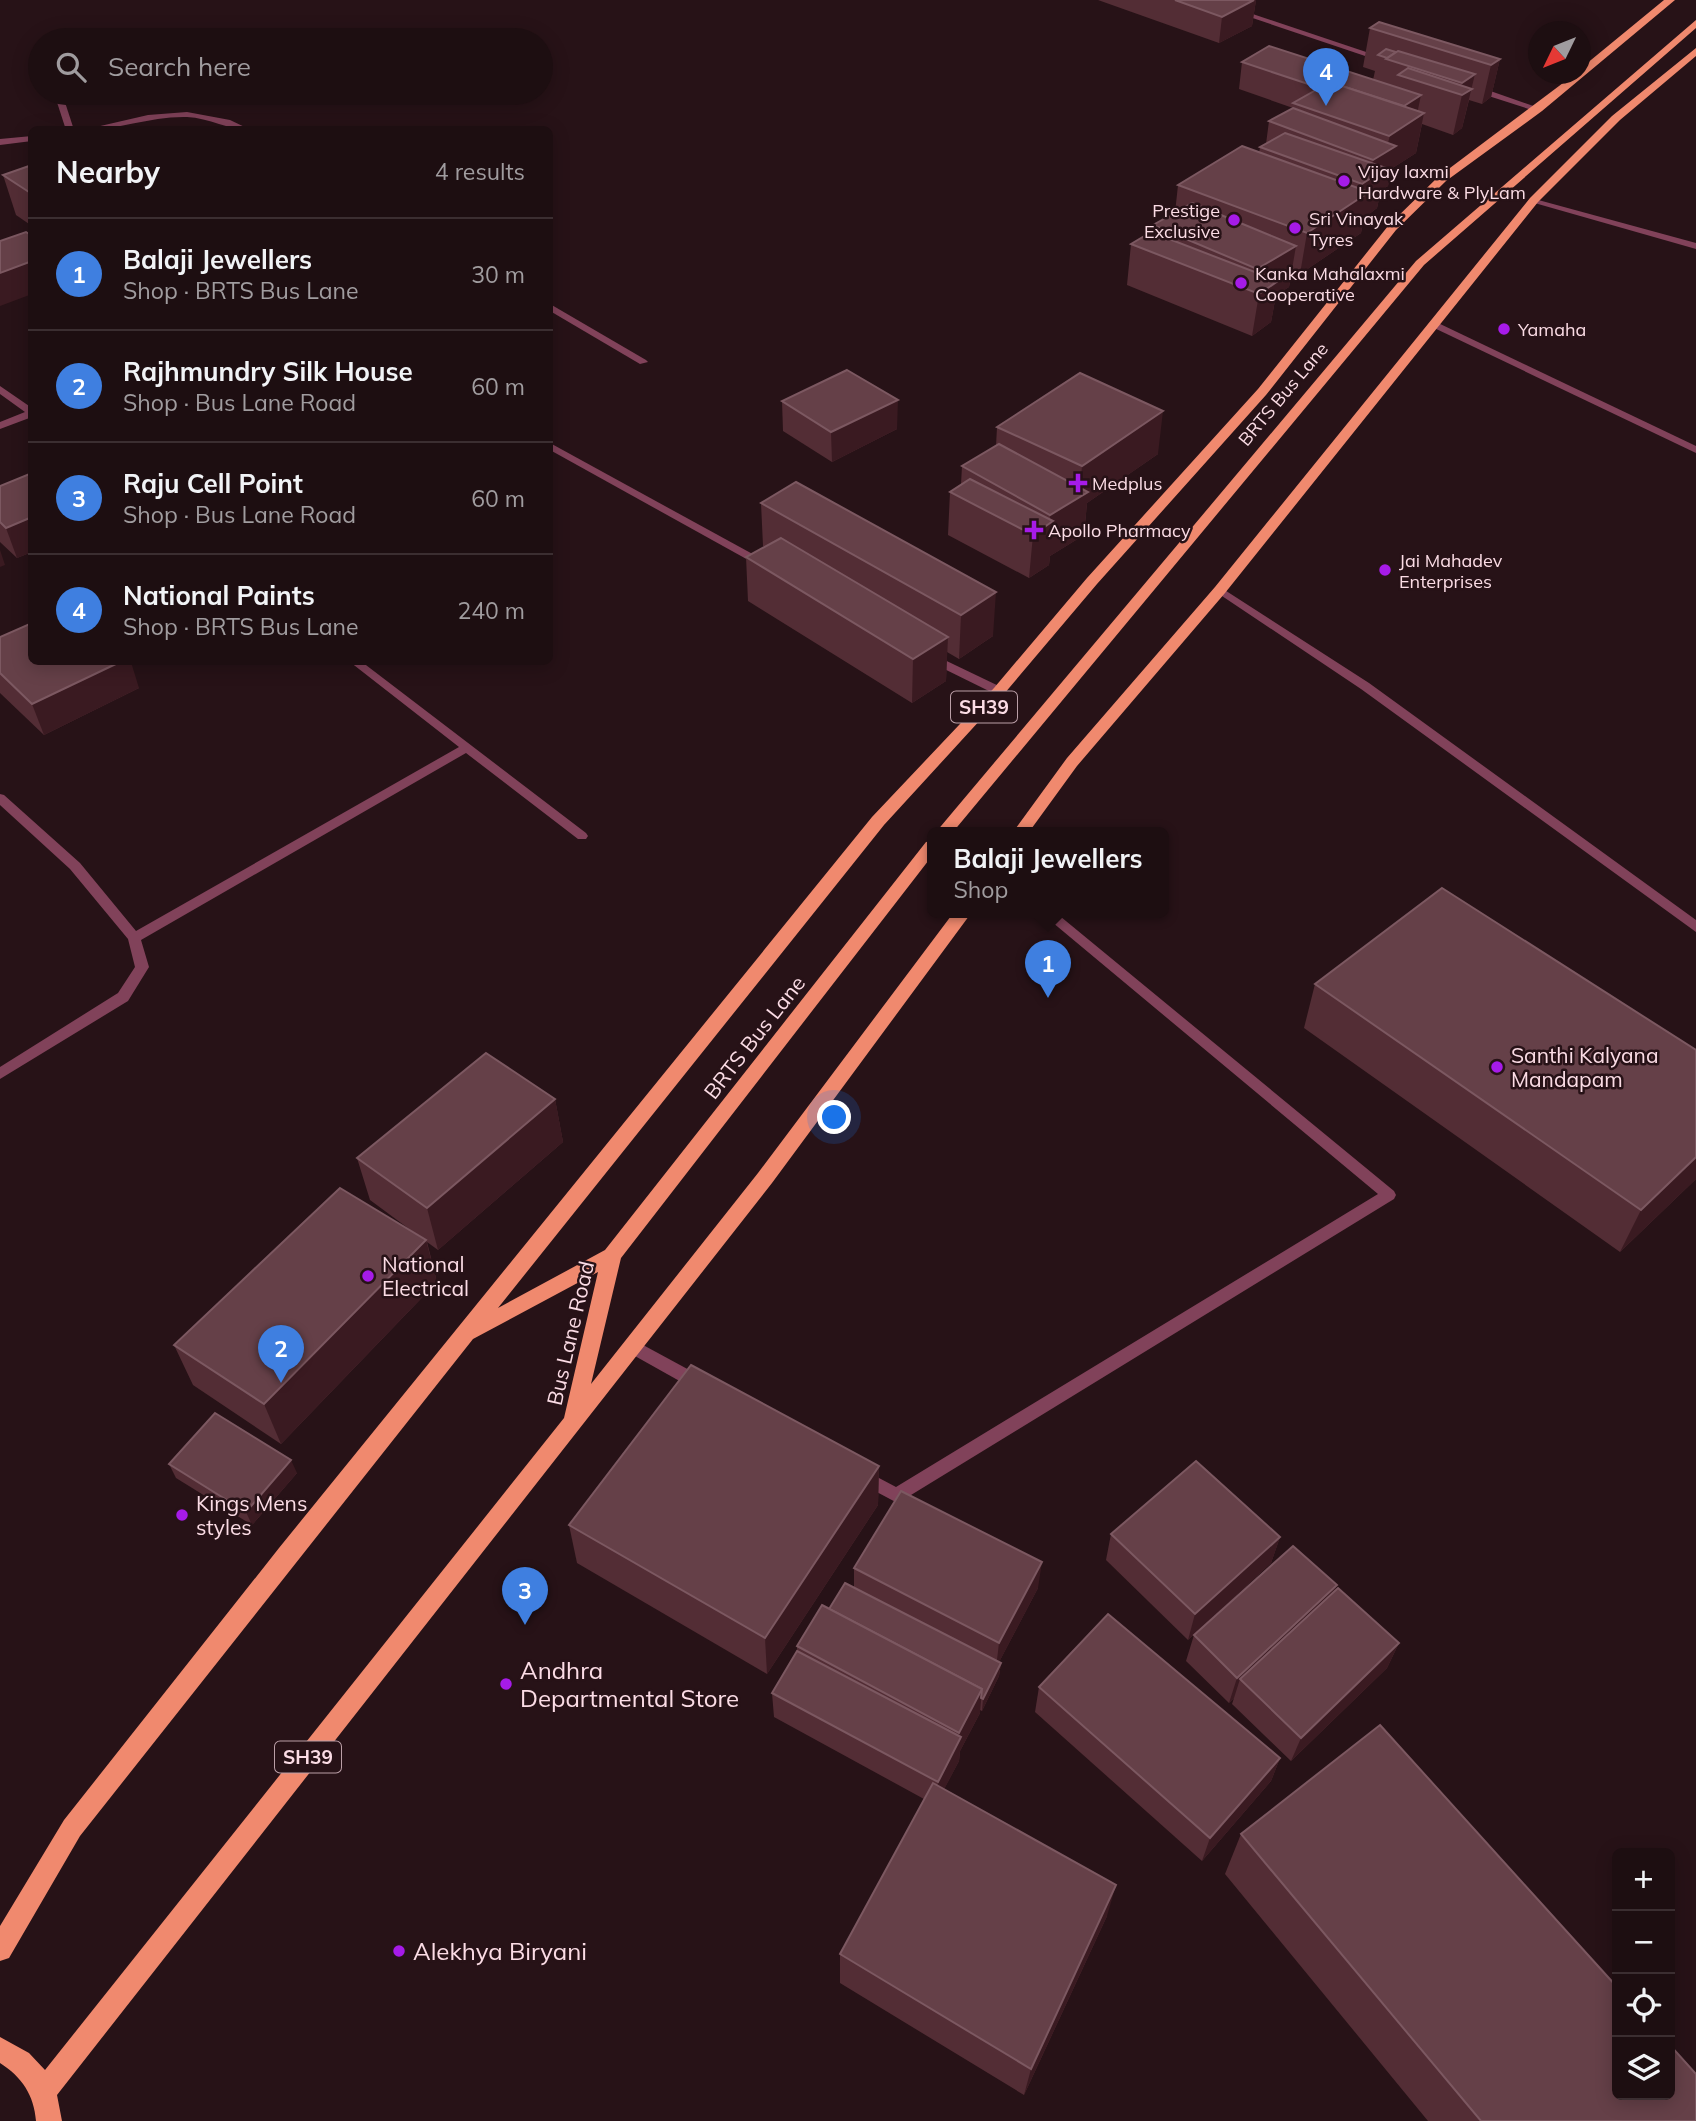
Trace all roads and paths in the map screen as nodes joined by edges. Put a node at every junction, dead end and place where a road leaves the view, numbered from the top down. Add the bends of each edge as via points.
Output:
1 (1203, 0) edge
2 (1670, 0) edge
3 (1696, 23) edge
4 (1696, 51) edge
5 (1397, 64) edge
6 (1460, 84) edge
7 (62, 105) edge
8 (1538, 109) junction
9 (70, 126) edge
10 (108, 126) edge
11 (237, 126) edge
12 (28, 138) edge
13 (0, 142) edge
14 (1534, 200) junction
15 (1696, 246) edge
16 (553, 309) edge
17 (1433, 324) junction
18 (643, 362) dead end
19 (0, 389) edge
20 (28, 410) edge
21 (28, 415) edge
22 (0, 426) edge
23 (553, 448) edge
24 (1696, 450) edge
25 (779, 573) edge
26 (1220, 590) junction
27 (925, 654) edge
28 (359, 665) edge
29 (999, 691) junction
30 (465, 749) junction
31 (0, 798) edge
32 (948, 827) edge
33 (1025, 827) edge
34 (582, 836) dead end
35 (927, 854) edge
36 (959, 918) edge
37 (1053, 918) edge
38 (1696, 927) edge
39 (134, 938) junction
40 (0, 1074) edge
41 (612, 1255) junction
42 (463, 1336) junction
43 (632, 1346) junction
44 (716, 1394) edge
45 (572, 1423) junction
46 (849, 1468) edge
47 (897, 1495) junction
48 (917, 1506) edge
49 (0, 1949) edge
50 (0, 2050) edge
51 (44, 2091) junction
52 (49, 2121) edge

1 - 5 street
2 - 8 main road, SH39
3 - 32 main road, BRTS Bus Lane via 1420,263
4 - 14 main road via 1616,118
6 - 8 street
7 - 9 street
8 - 29 main road, SH39 via 1442,179 1392,228 1262,392
10 - 11 street via 180,112 209,115
12 - 13 street
14 - 15 street
14 - 17 main road
16 - 18 street
17 - 24 street
17 - 26 main road
19 - 20 street
21 - 22 street
23 - 25 street
26 - 33 main road via 1072,762
26 - 38 street via 1365,686
27 - 29 street
28 - 30 street
29 - 42 main road, SH39 via 878,821
30 - 34 street
30 - 39 street
31 - 39 street via 75,866
35 - 41 main road, BRTS Bus Lane
36 - 43 main road, SH39 via 765,1178
37 - 47 street via 1389,1195
39 - 40 street via 142,967 122,997
41 - 42 main road, Bus Lane Road
41 - 45 main road, Bus Lane Road
42 - 49 main road, SH39 via 72,1828
43 - 44 street
43 - 45 main road, SH39
45 - 51 main road, SH39
46 - 47 street
47 - 48 street
50 - 51 main road via 20,2058
51 - 52 main road

